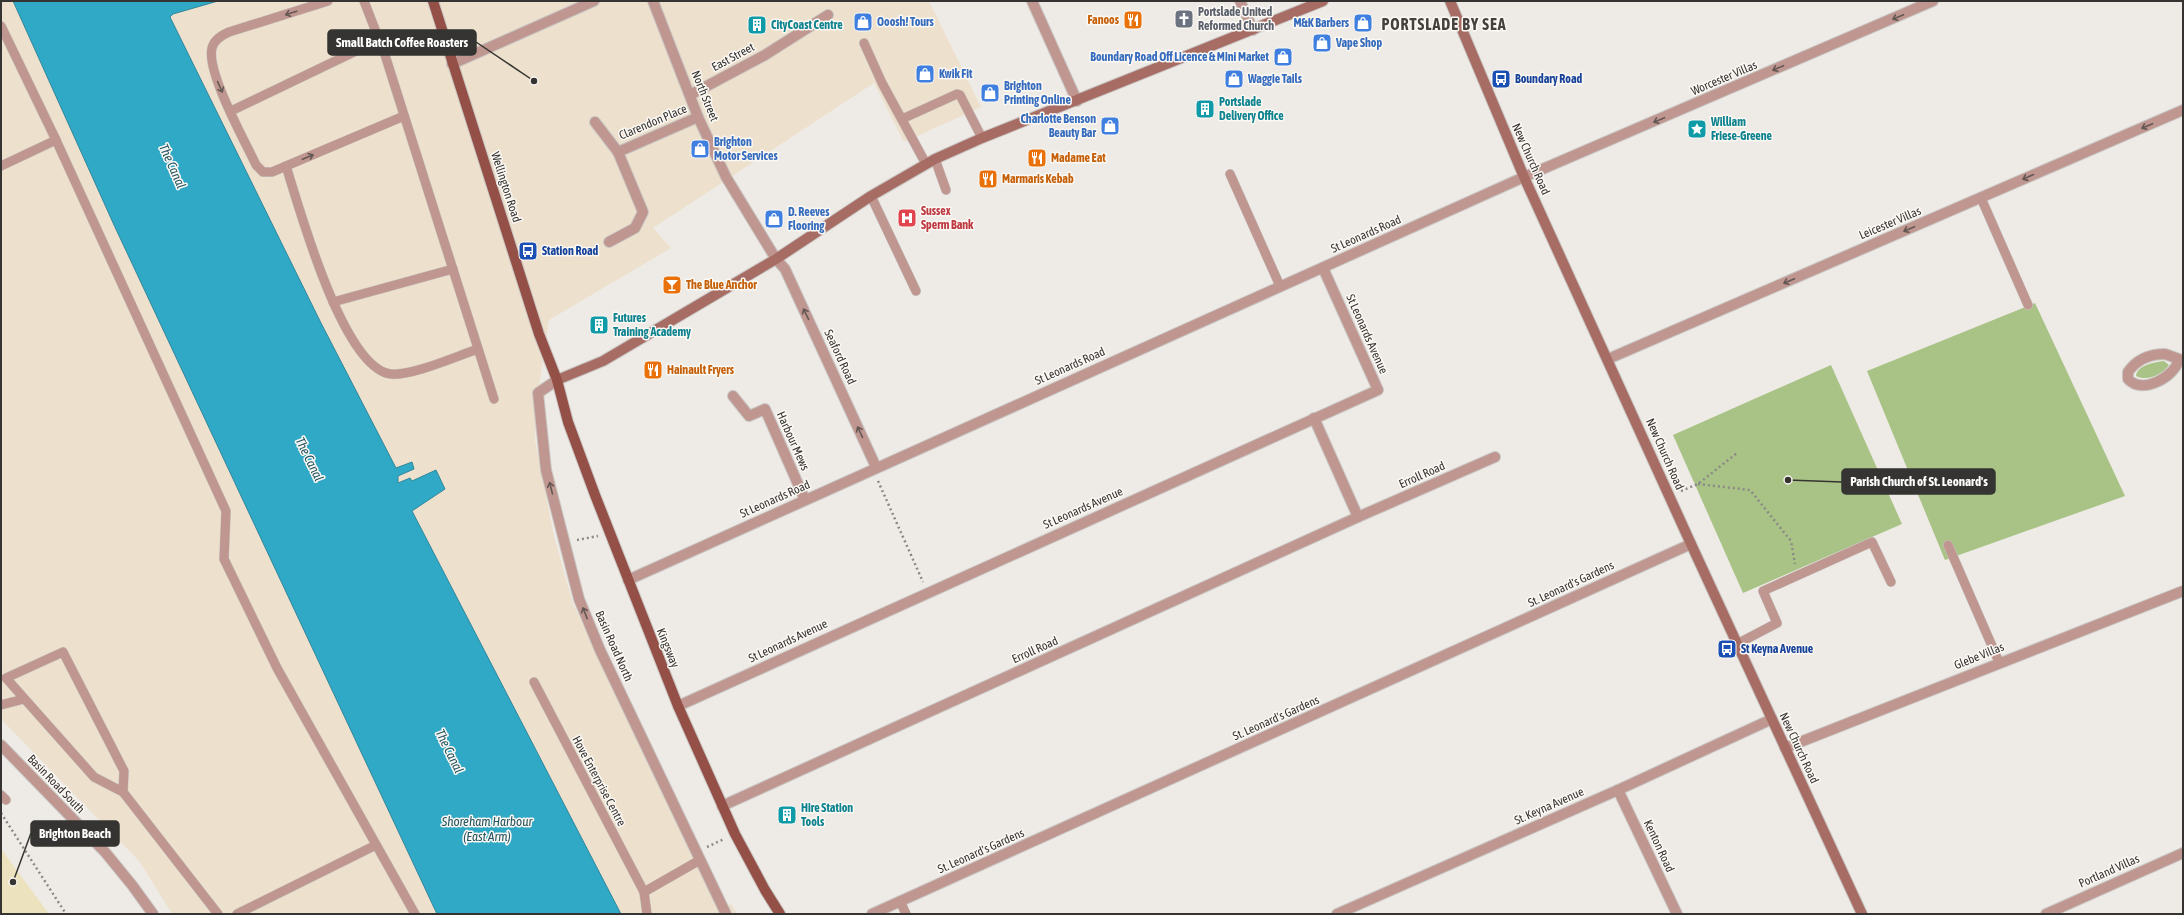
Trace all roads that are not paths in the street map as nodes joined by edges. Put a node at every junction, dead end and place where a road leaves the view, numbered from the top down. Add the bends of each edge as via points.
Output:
1 (328, 1) edge
2 (364, 1) edge
3 (433, 1) edge
4 (594, 1) edge
5 (653, 1) edge
6 (1032, 1) edge
7 (1240, 1) edge
8 (1323, 1) edge
9 (1450, 1) edge
10 (1933, 1) edge
11 (828, 15) dead end
12 (1, 26) edge
13 (1253, 30) junction
14 (379, 40) junction
15 (864, 43) dead end
16 (452, 64) junction
17 (690, 95) junction
18 (1077, 101) junction
19 (2183, 110) edge
20 (231, 111) junction
21 (404, 116) junction
22 (698, 117) junction
23 (902, 119) junction
24 (595, 122) dead end
25 (982, 138) junction
26 (56, 140) junction
27 (618, 152) junction
28 (930, 162) junction
29 (1, 166) edge
30 (286, 166) junction
31 (1230, 174) dead end
32 (1524, 177) junction
33 (946, 190) dead end
34 (871, 196) junction
35 (1981, 198) junction
36 (609, 242) dead end
37 (776, 259) junction
38 (1323, 268) junction
39 (453, 269) junction
40 (1280, 286) junction
41 (916, 290) dead end
42 (333, 302) junction
43 (2028, 305) dead end
44 (478, 349) junction
45 (2181, 358) edge
46 (1608, 359) junction
47 (557, 380) junction
48 (733, 396) dead end
49 (494, 399) dead end
50 (1314, 418) junction
51 (1495, 457) dead end
52 (874, 468) junction
53 (805, 500) junction
54 (1358, 517) junction
55 (1691, 544) junction
56 (1948, 544) dead end
57 (628, 580) junction
58 (1891, 582) dead end
59 (2183, 591) edge
60 (1737, 644) junction
61 (1999, 662) junction
62 (534, 682) dead end
63 (24, 699) junction
64 (1, 705) edge
65 (678, 706) junction
66 (1772, 719) junction
67 (1, 745) edge
68 (1785, 748) junction
69 (1618, 790) junction
70 (123, 792) junction
71 (722, 806) junction
72 (376, 845) junction
73 (2183, 853) edge
74 (701, 855) junction
75 (644, 892) junction
76 (900, 901) junction
77 (153, 914) edge
78 (218, 914) edge
79 (237, 914) edge
80 (415, 914) edge
81 (647, 914) edge
82 (726, 914) edge
83 (780, 914) edge
84 (872, 914) edge
85 (906, 914) edge
86 (1337, 914) edge
87 (1677, 914) edge
88 (1862, 914) edge
89 (2046, 914) edge

1 -> 20 lane via 229,32 214,43 212,65
2 - 14 lane
3 - 16 main road, Wellington Road
4 - 16 street
5 - 17 street, North Street
6 - 18 street
7 - 13 street
8 - 13 main road
9 - 32 main road, New Church Road
10 -> 32 street, Worcester Villas
11 - 17 street, East Street via 765,55
12 - 26 lane
13 - 18 main road
14 - 20 lane
14 - 21 lane
15 - 23 lane
16 - 47 main road, Wellington Road
17 - 22 street, North Street
18 - 25 main road
19 -> 35 street, Leicester Villas
20 - 30 lane via 259,169 267,173
30 -> 21 lane
21 - 39 lane
22 - 27 street, Clarendon Place
22 - 37 street, North Street via 726,177
23 - 25 lane via 957,94 960,95
23 - 28 lane
24 - 27 street, Clarendon Place
25 - 28 main road
26 - 29 lane
26 - 72 lane via 226,511 224,559 277,668
27 - 36 street, Clarendon Place via 643,212 635,228
28 - 33 lane
28 - 34 main road
30 - 42 lane via 306,230
31 - 40 lane
32 - 38 street, St Leonards Road
32 - 46 main road, New Church Road
34 - 37 main road
34 - 41 lane
35 - 43 lane
35 -> 46 street, Leicester Villas
37 - 47 main road via 603,362
52 -> 37 street, Seaford Road via 785,269
38 - 40 street, St Leonards Road
38 - 50 street, St Leonards Avenue via 1378,390
39 - 42 lane
39 - 44 lane
40 - 52 street, St Leonards Road
42 - 44 lane via 364,356 377,368 391,374 410,372
44 - 49 lane
45 - 45 street via 2172,372 2156,382 2139,384 2130,382 2127,378 2131,367 2147,356 2165,354
46 - 55 main road, New Church Road
47 - 57 main road, Kingsway via 568,422
74 -> 47 street, Basin Road North via 600,650 580,599 546,470 538,393
48 - 53 street, Harbour Mews via 749,416 765,409
50 - 54 street
50 - 65 street, St Leonards Avenue
51 - 54 street, Erroll Road
52 - 53 street, St Leonards Road
53 - 57 street, St Leonards Road
54 - 71 street, Erroll Road
55 - 60 main road, New Church Road
55 - 76 street, St. Leonard's Gardens
56 - 61 lane
57 - 65 main road, Kingsway
58 - 60 lane via 1872,542 1763,591 1778,623
59 - 61 street, Glebe Villas
60 - 66 main road, New Church Road
61 - 68 street, Glebe Villas
62 - 75 lane, Hove Enterprise Centre
63 - 64 lane
63 - 70 lane via 94,777
63 - 70 lane via 6,678 63,652 124,771
65 - 71 main road, Kingsway
66 - 68 main road, New Church Road
66 - 69 street, St. Keyna Avenue
67 - 77 street, Basin Road South via 104,852
68 - 88 main road, New Church Road
69 - 86 street, St. Keyna Avenue
69 - 87 street, Kenton Road
70 - 78 lane
71 - 83 main road, Kingsway via 764,890
72 - 79 lane
72 - 80 lane
73 - 89 street, Portland Villas
74 - 75 lane
74 - 82 street, Basin Road North
75 - 81 lane, Hove Enterprise Centre
76 - 84 street, St. Leonard's Gardens
76 - 85 lane

